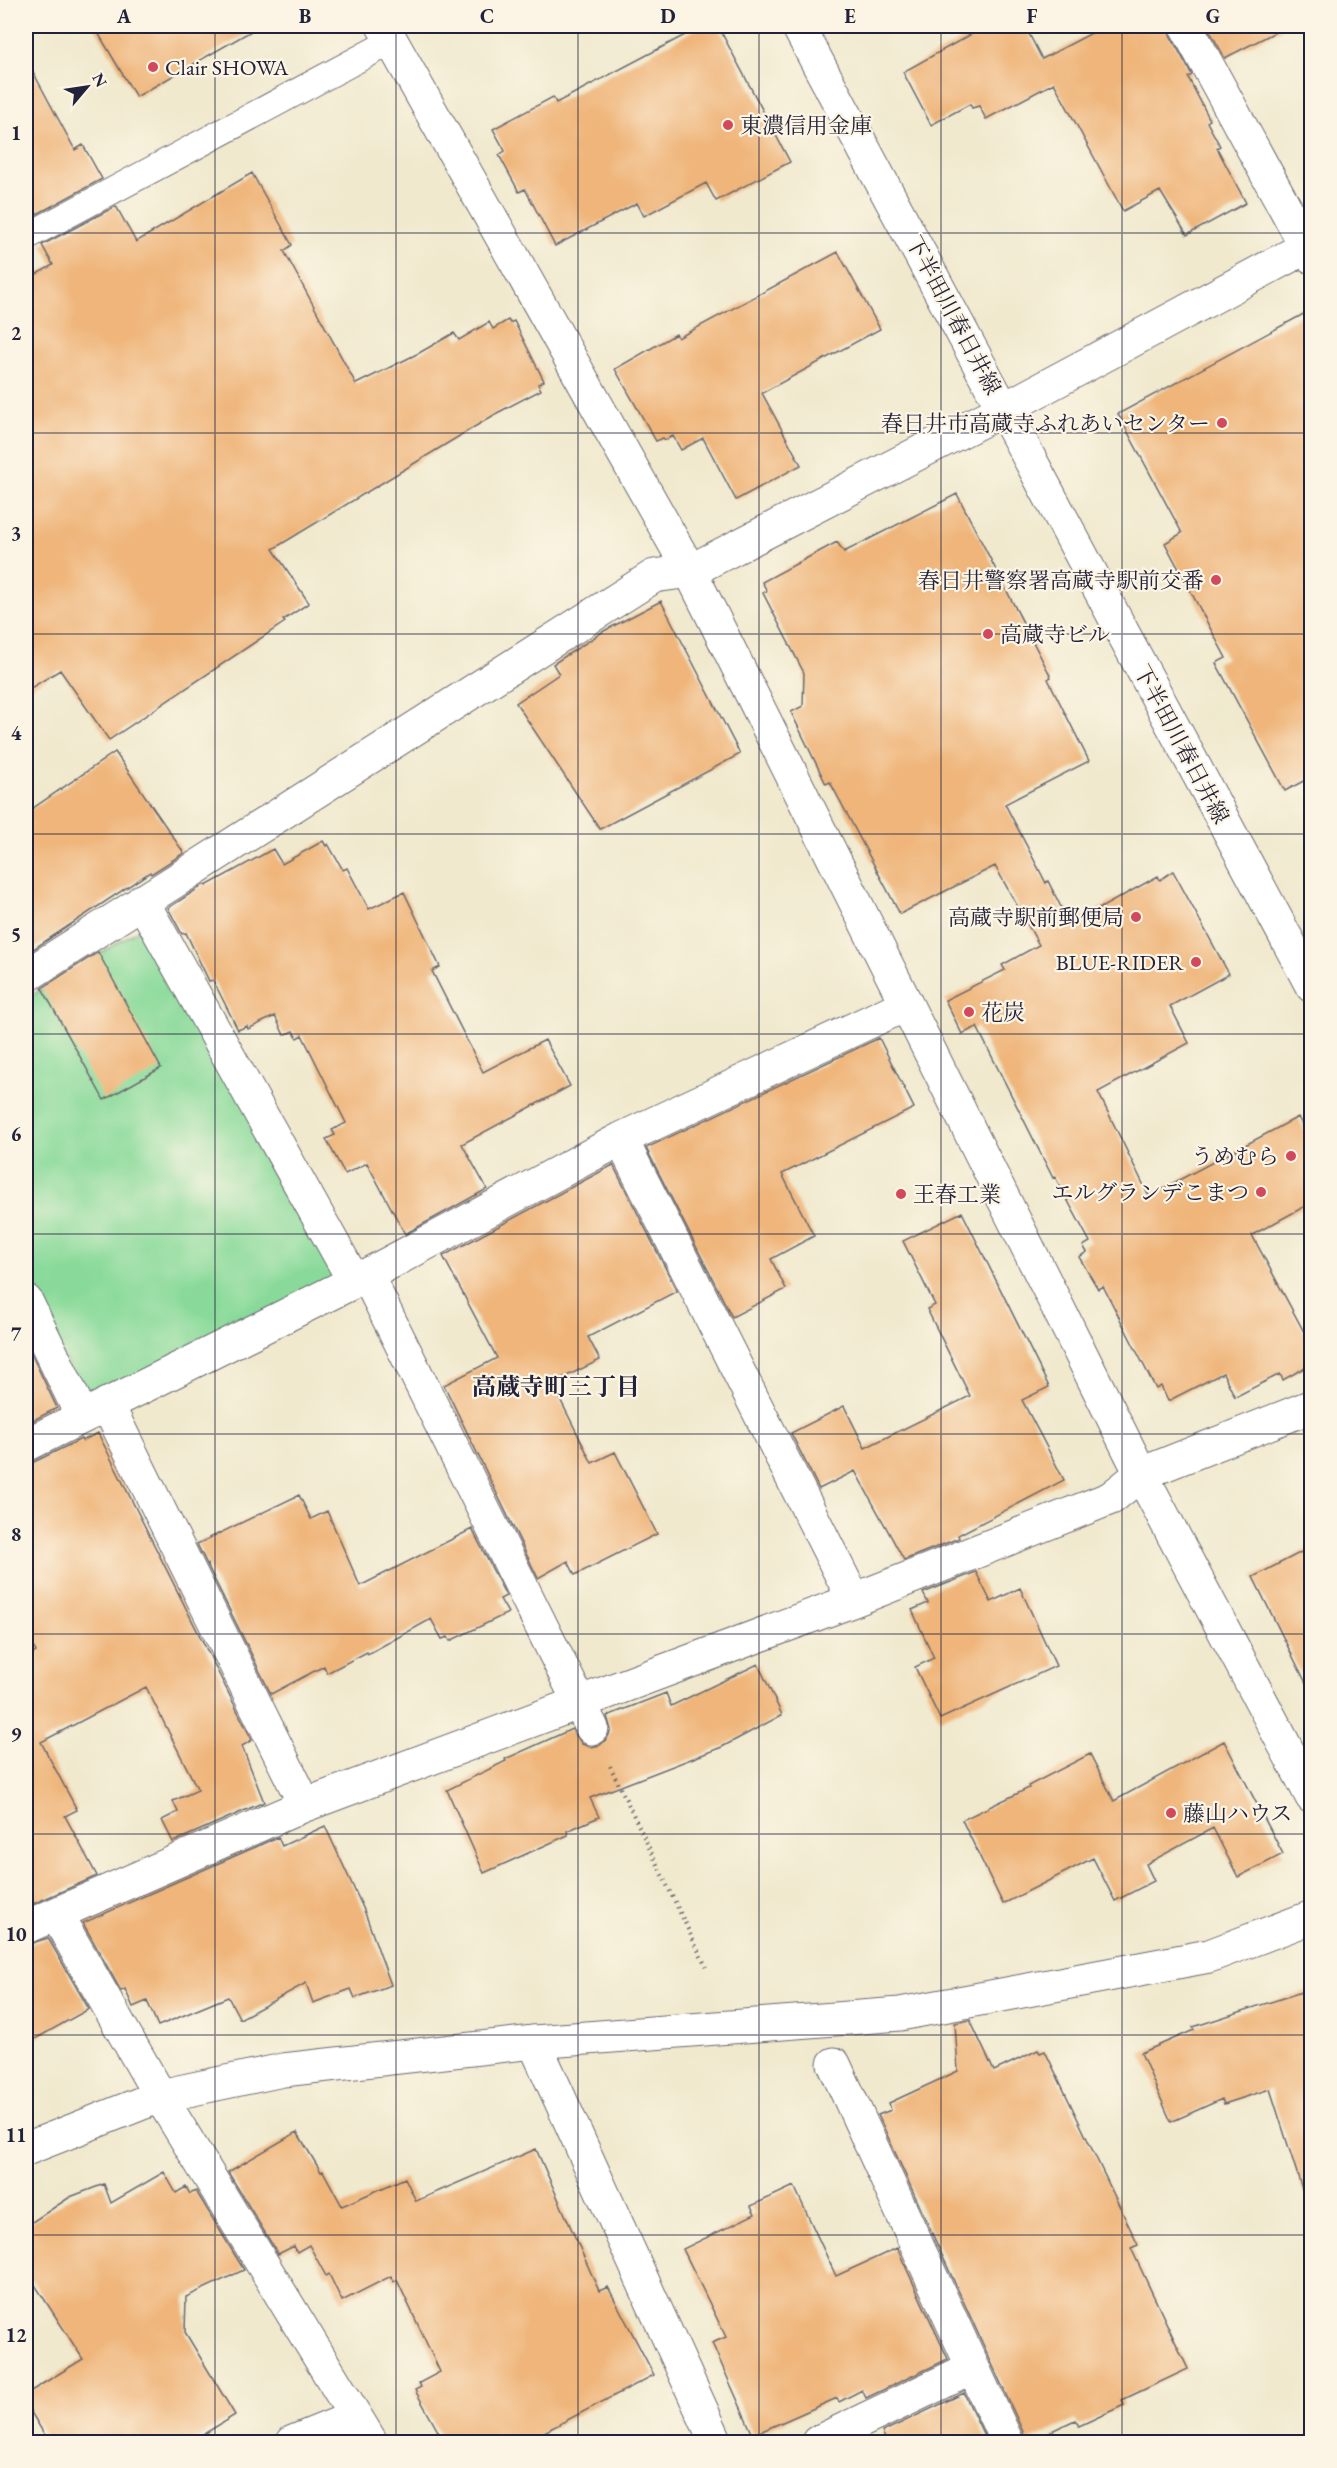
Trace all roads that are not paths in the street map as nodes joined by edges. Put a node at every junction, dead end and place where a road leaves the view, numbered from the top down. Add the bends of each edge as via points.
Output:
1 (798, 26) edge
2 (1186, 26) edge
3 (388, 33) edge
4 (26, 237) edge
5 (1310, 249) edge
6 (1004, 409) junction
7 (690, 572) junction
8 (142, 901) junction
9 (26, 976) edge
10 (1311, 986) edge
11 (904, 1005) junction
12 (621, 1139) junction
13 (361, 1278) junction
14 (26, 1301) edge
15 (1311, 1406) edge
16 (94, 1410) junction
17 (26, 1445) edge
18 (1141, 1474) junction
19 (854, 1600) junction
20 (586, 1715) junction
21 (1311, 1797) edge
22 (305, 1805) junction
23 (56, 1914) junction
24 (1311, 1917) edge
25 (26, 1927) edge
26 (534, 2042) junction
27 (834, 2064) dead end
28 (160, 2096) junction
29 (26, 2149) edge
30 (972, 2368) junction
31 (363, 2430) edge
32 (293, 2442) edge
33 (716, 2442) edge
34 (818, 2442) edge
35 (1006, 2442) edge

1 - 6 street, 下半田川春日井線
2 - 5 street
3 - 4 lane
3 - 7 street
5 - 6 street
6 - 7 street
6 - 10 street, 下半田川春日井線
7 - 8 street via 654,576
7 - 11 street
8 - 9 street
8 - 13 street
11 - 12 street
11 - 18 street
12 - 13 street
12 - 19 street
13 - 16 street
13 - 20 street
14 - 16 street
15 - 18 street
16 - 17 street
16 - 22 street
18 - 19 street via 1111,1498
18 - 21 street
19 - 20 street
20 - 22 street
22 - 23 street
23 - 25 street
23 - 28 street
24 - 26 street via 1209,1956 900,2014
26 - 28 street via 283,2070
26 - 33 street
27 - 30 street
28 - 29 street
28 - 31 street
30 - 34 street
30 - 35 street
31 - 32 street

